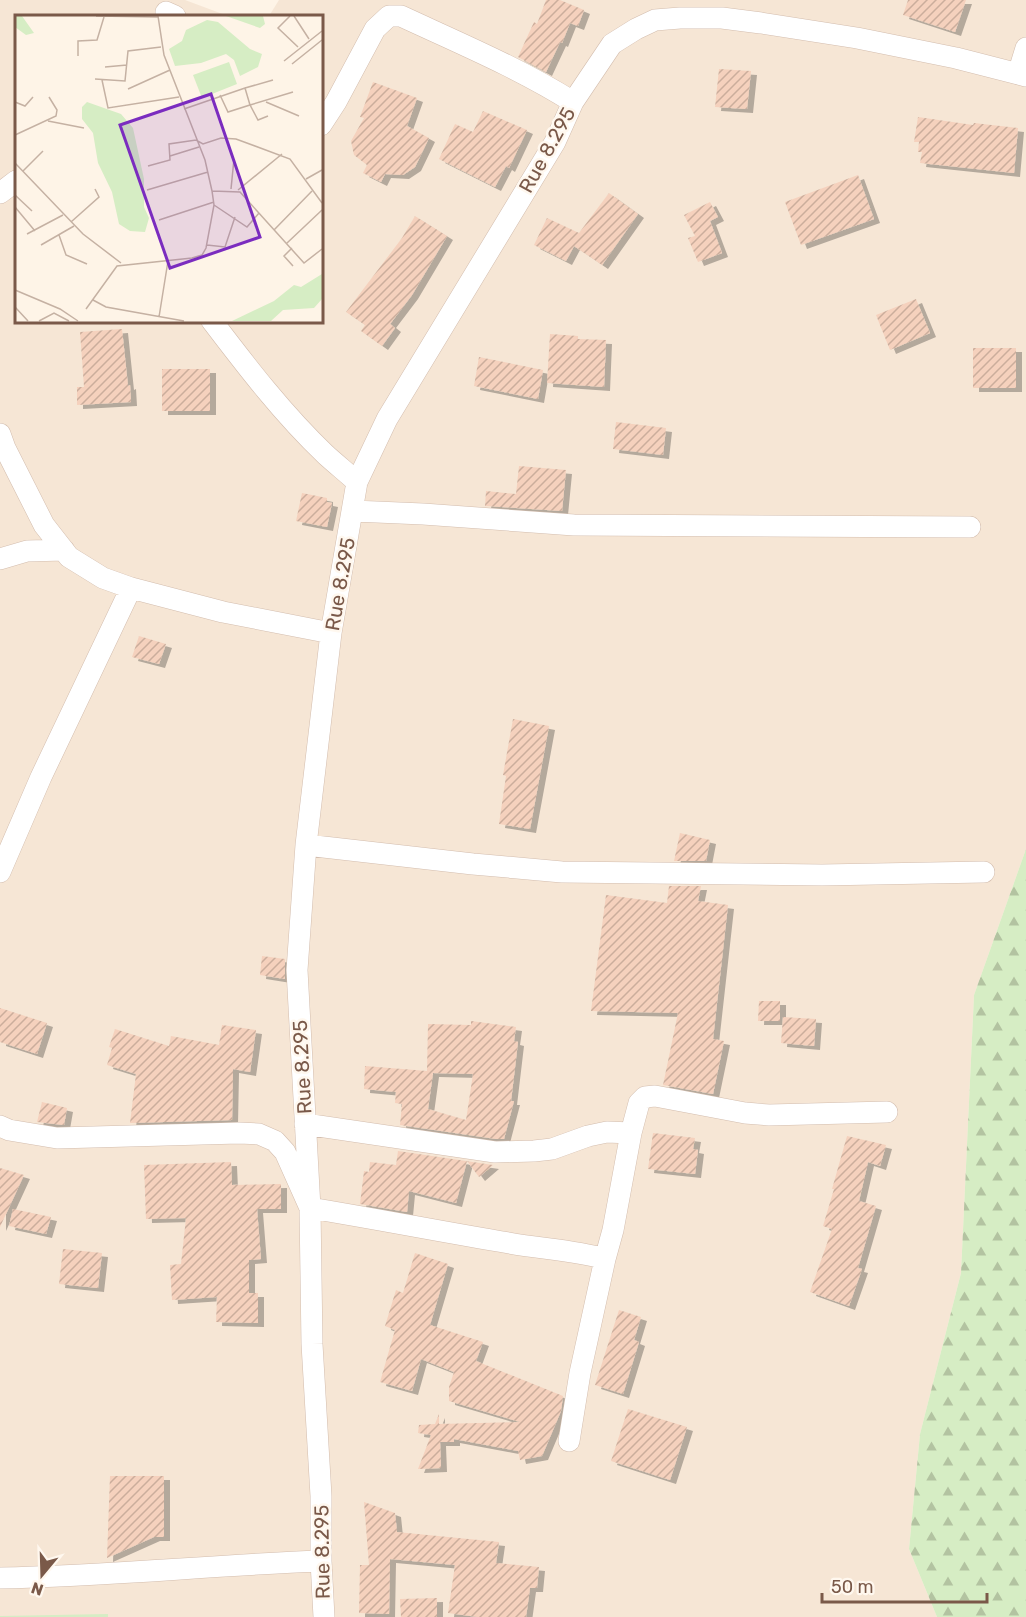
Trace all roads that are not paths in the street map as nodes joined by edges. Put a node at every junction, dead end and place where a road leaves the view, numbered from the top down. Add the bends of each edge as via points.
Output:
1 (1026, 48) edge
2 (1022, 75) edge
3 (329, 98) edge
4 (573, 102) junction
5 (322, 122) edge
6 (15, 182) edge
7 (0, 193) edge
8 (213, 322) edge
9 (0, 434) edge
10 (357, 482) junction
11 (353, 511) junction
12 (970, 527) dead end
13 (64, 550) junction
14 (0, 559) edge
15 (131, 588) junction
16 (331, 633) junction
17 (306, 845) junction
18 (0, 872) edge
19 (984, 872) dead end
20 (887, 1112) dead end
21 (305, 1124) junction
22 (0, 1126) edge
23 (631, 1133) junction
24 (310, 1208) junction
25 (604, 1259) junction
26 (570, 1441) dead end
27 (321, 1561) junction
28 (0, 1578) edge
29 (324, 1617) edge

1 - 2 street
2 - 4 street, Rue 8.295 via 857,38 732,20 680,18 655,20 612,44
3 - 4 street via 375,29 388,16 401,16 497,60
3 - 5 street
4 - 10 street, Rue 8.295 via 555,142 387,419
6 - 7 street
8 - 10 street via 285,412
9 - 13 street via 44,525
10 - 11 street, Rue 8.295
11 - 12 street via 574,525
11 - 16 street, Rue 8.295
13 - 14 street via 27,551
13 - 15 street via 103,578
15 - 16 street via 223,612
15 - 18 street
16 - 17 street, Rue 8.295
17 - 19 street via 562,872
17 - 21 street, Rue 8.295 via 297,970
20 - 23 street via 745,1113 654,1096 639,1103
21 - 23 street via 495,1152 552,1149 607,1132
21 - 24 street, Rue 8.295
22 - 24 street via 57,1138 259,1134 285,1152
23 - 25 street
24 - 25 street
24 - 27 street, Rue 8.295
25 - 26 street
27 - 28 street
27 - 29 street, Rue 8.295

